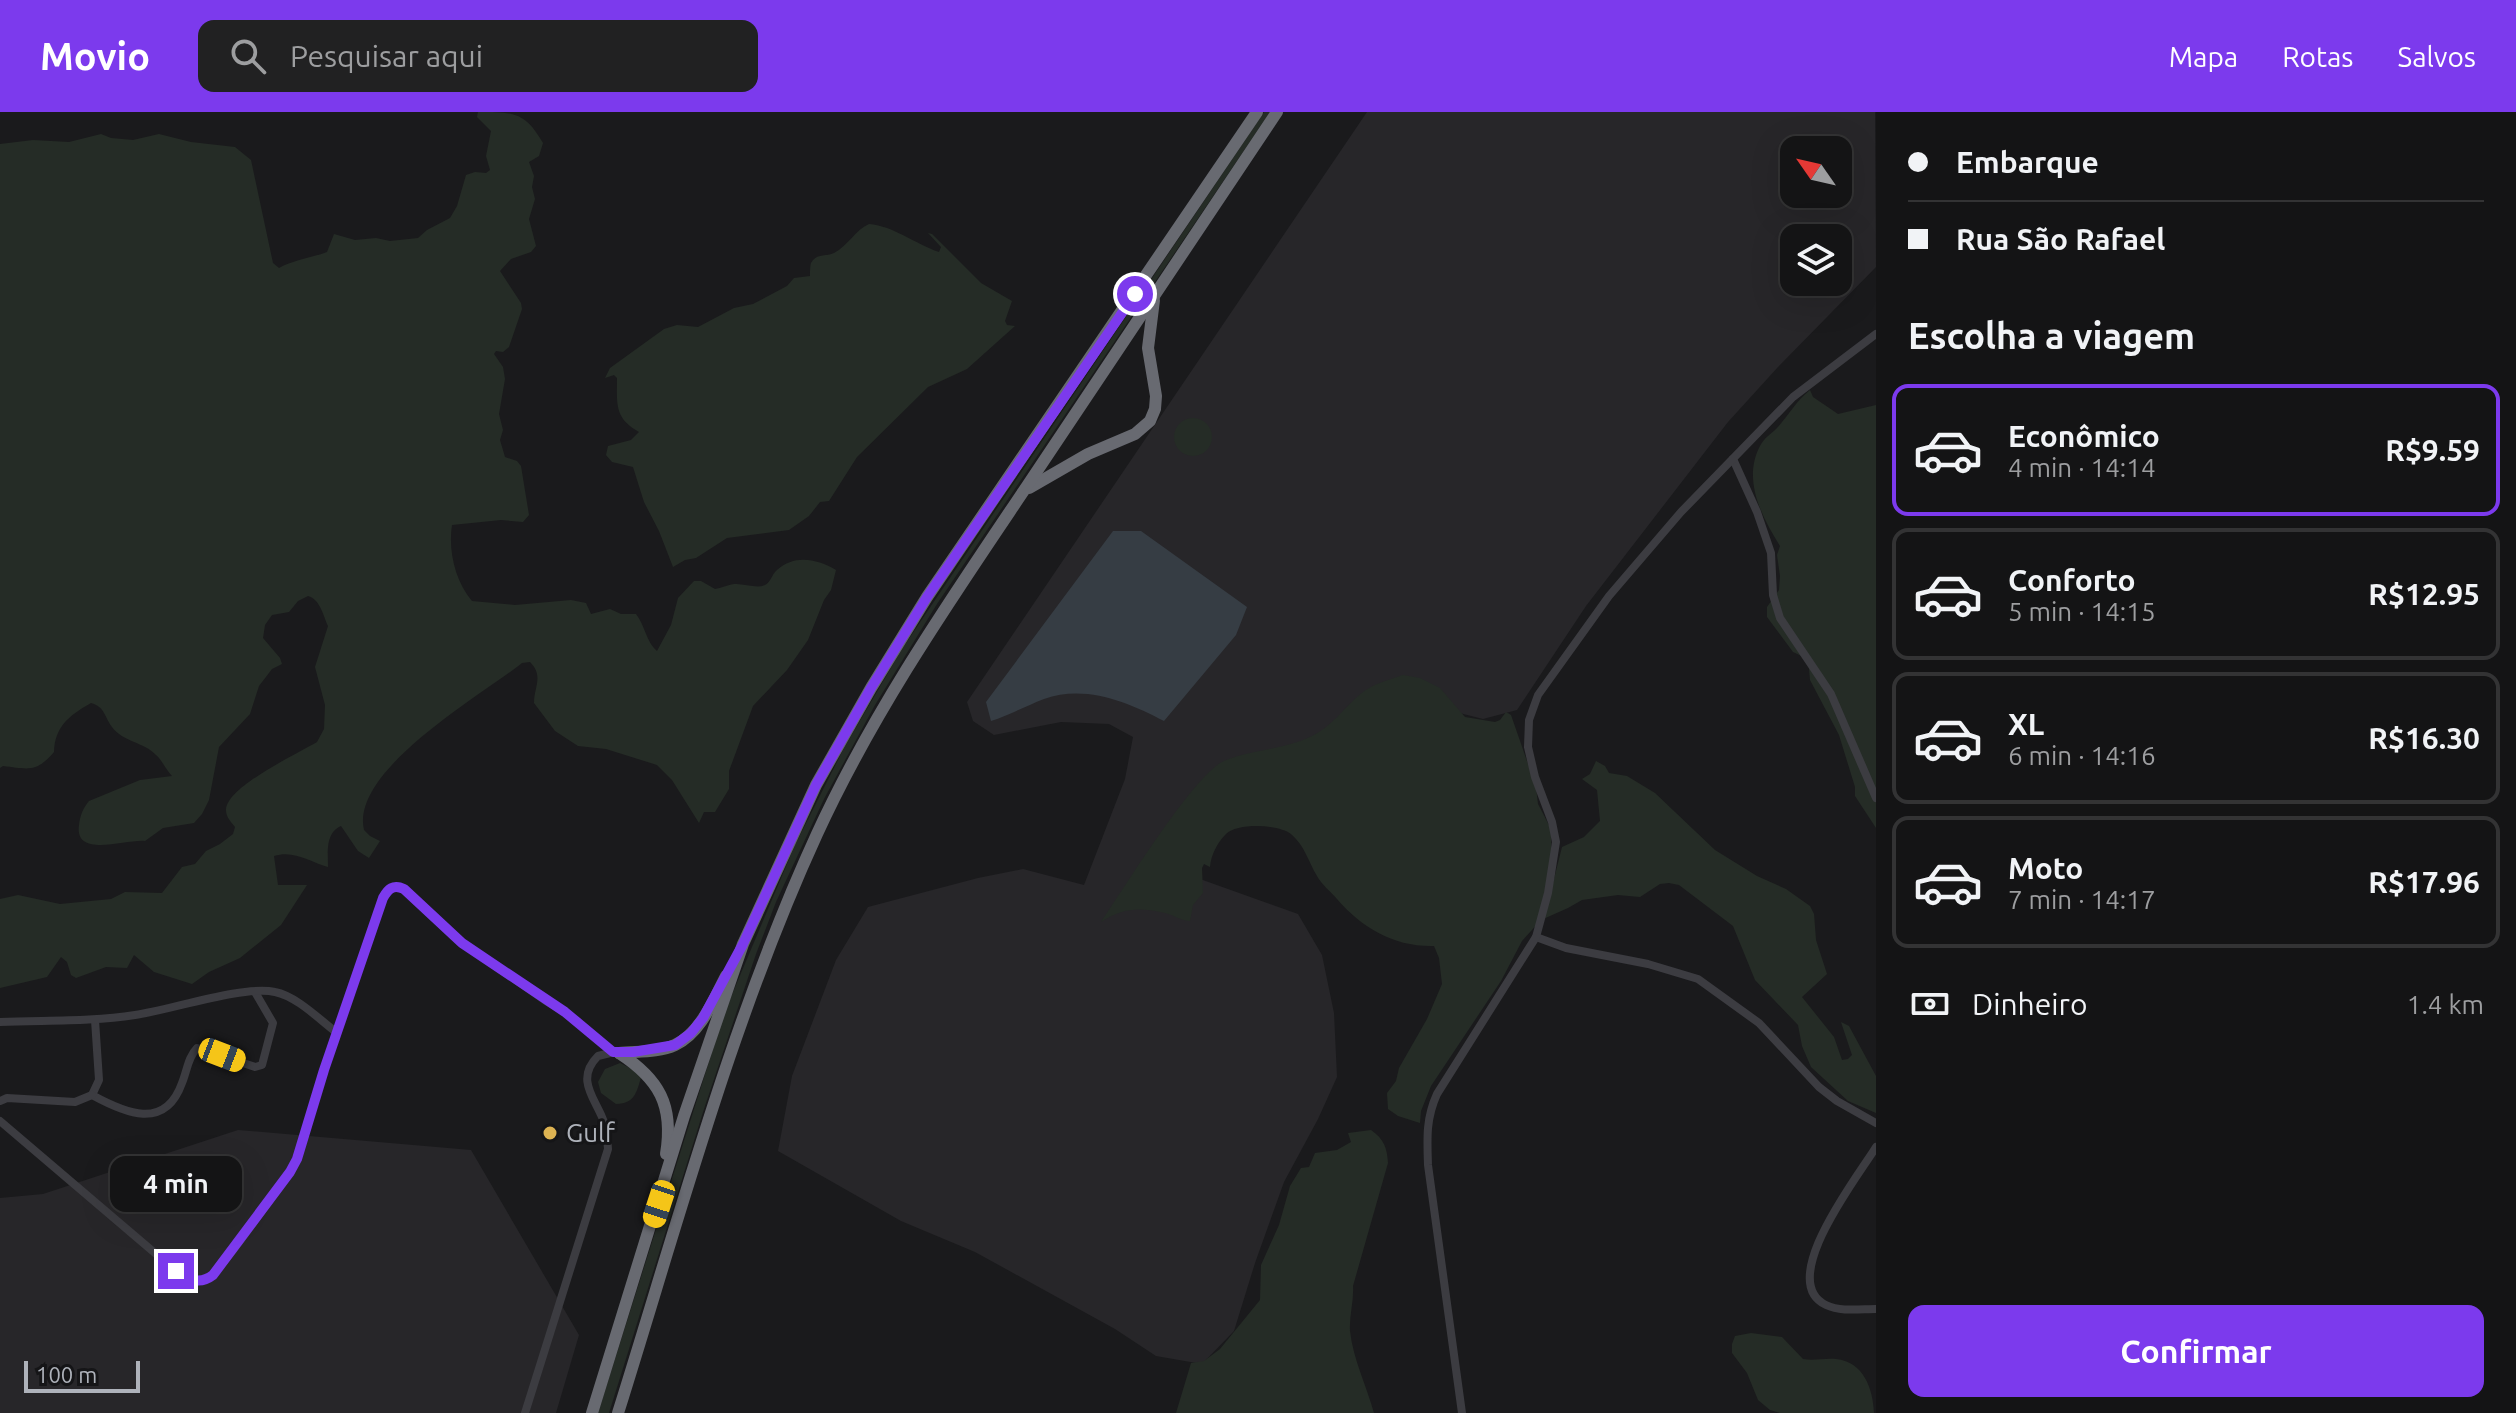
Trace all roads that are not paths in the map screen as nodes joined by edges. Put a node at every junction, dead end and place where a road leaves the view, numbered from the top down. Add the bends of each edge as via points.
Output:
1 (1257, 112) edge
2 (1277, 112) edge
3 (1155, 294) junction
4 (1876, 334) edge
5 (1733, 459) junction
6 (1023, 491) junction
7 (1876, 798) edge
8 (1536, 937) junction
9 (743, 944) junction
10 (255, 992) junction
11 (95, 1020) junction
12 (0, 1022) edge
13 (336, 1032) junction
14 (616, 1053) junction
15 (92, 1095) junction
16 (0, 1101) edge
17 (0, 1121) edge
18 (1876, 1123) edge
19 (1876, 1147) edge
20 (659, 1204) junction
21 (1876, 1309) edge
22 (619, 1410) edge
23 (525, 1413) edge
24 (592, 1413) edge
25 (1462, 1413) edge

1 - 9 highway via 903,636 816,785
2 - 3 highway
3 - 6 highway
3 - 6 highway via 1148,348 1156,396 1150,421 1135,434
4 - 5 street via 1793,397
5 - 7 street via 1771,553 1780,618 1831,694
5 - 8 street via 1609,596 1538,695 1529,720 1528,747 1556,842
6 - 22 highway via 934,623 818,832 730,1056
8 - 18 street via 1698,979 1759,1023 1819,1087
8 - 25 street via 1437,1094 1428,1121 1428,1165
9 - 14 highway via 691,1033 675,1045
9 - 20 highway
10 - 11 street
10 - 13 street via 283,995
10 - 15 street via 273,1025 260,1066 197,1048 177,1095 149,1115 125,1111
11 - 12 street
11 - 15 street via 99,1080
13 - 14 street via 383,898 397,886 462,943
13 - 17 street via 290,1172 225,1262 203,1280 176,1271
14 - 20 highway via 651,1079 665,1103 669,1136
14 - 23 street via 598,1056 588,1074 608,1149
15 - 16 street via 75,1102
19 - 21 street via 1817,1245 1809,1275 1811,1288 1825,1304
20 - 24 highway

